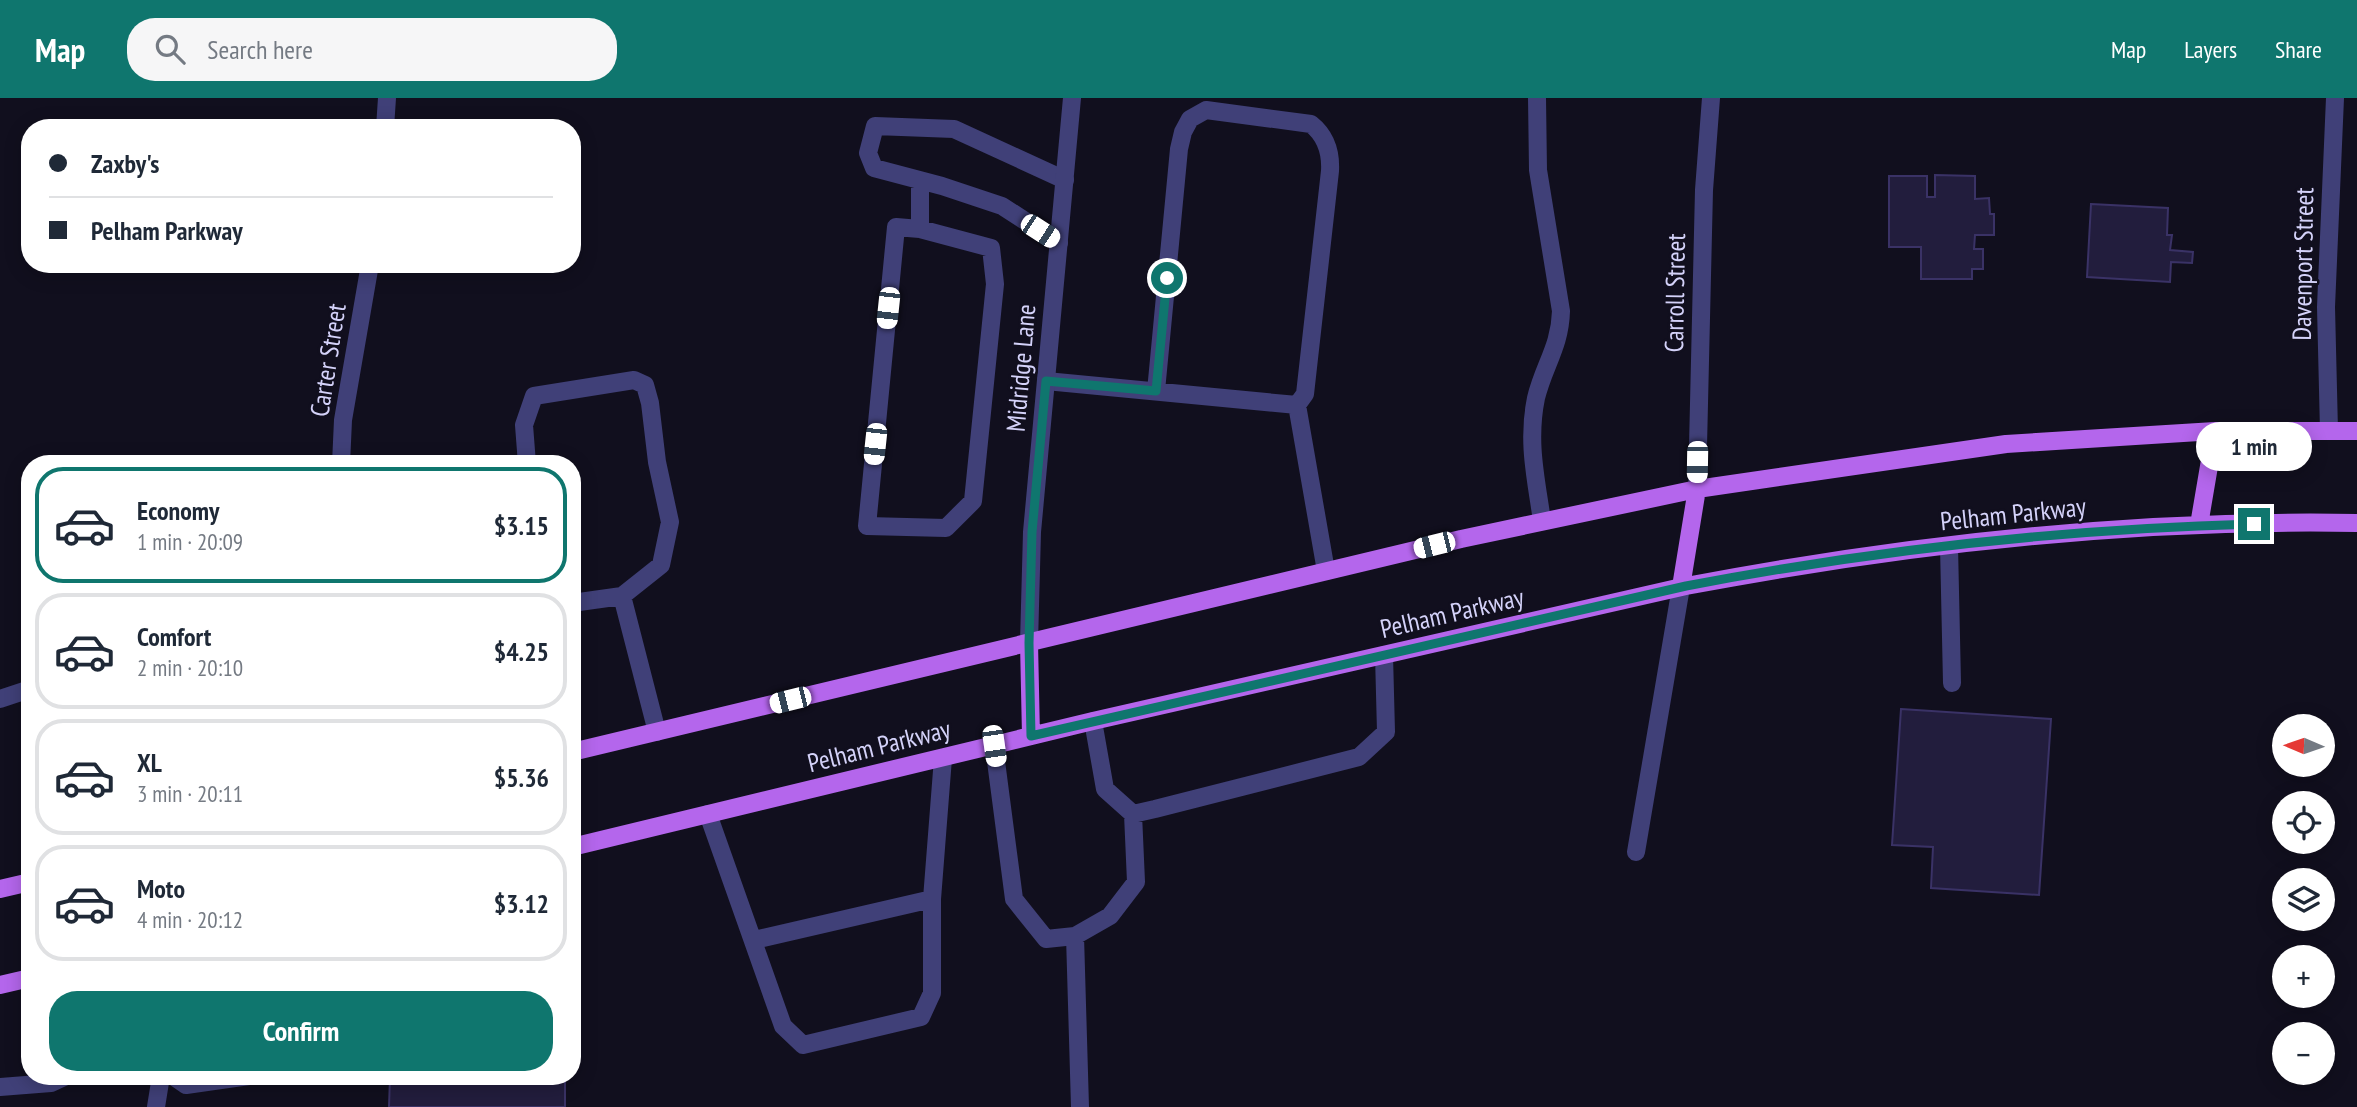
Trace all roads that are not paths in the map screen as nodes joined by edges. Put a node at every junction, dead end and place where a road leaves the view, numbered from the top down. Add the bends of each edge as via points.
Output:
1 (387, 98) edge
2 (1072, 98) edge
3 (1537, 98) edge
4 (1711, 98) edge
5 (2335, 98) edge
6 (386, 119) edge
7 (920, 180) junction
8 (1065, 180) junction
9 (920, 229) junction
10 (1059, 243) junction
11 (368, 273) edge
12 (1046, 381) junction
13 (1156, 391) junction
14 (1297, 405) junction
15 (2357, 430) edge
16 (2215, 431) junction
17 (2329, 431) junction
18 (342, 455) edge
19 (526, 455) edge
20 (1697, 489) junction
21 (1542, 522) junction
22 (2357, 523) edge
23 (2199, 525) junction
24 (1949, 546) junction
25 (1326, 572) junction
26 (1681, 587) junction
27 (622, 596) junction
28 (581, 602) edge
29 (1029, 643) junction
30 (1384, 655) junction
31 (1952, 682) dead end
32 (21, 692) edge
33 (0, 699) edge
34 (1093, 722) junction
35 (657, 732) junction
36 (1031, 736) junction
37 (994, 746) junction
38 (581, 750) edge
39 (943, 758) junction
40 (708, 814) junction
41 (1133, 814) junction
42 (581, 845) edge
43 (1636, 852) dead end
44 (21, 884) edge
45 (0, 889) edge
46 (932, 900) junction
47 (1075, 936) junction
48 (754, 940) junction
49 (21, 980) edge
50 (0, 985) edge
51 (26, 1085) edge
52 (160, 1085) edge
53 (0, 1087) edge
54 (156, 1107) edge
55 (1080, 1107) edge

1 - 6 street
2 - 8 street, Midridge Lane
3 - 21 street via 1538,170 1561,311 1560,331 1536,399 1530,443
4 - 20 street, Carroll Street via 1704,190
5 - 17 street, Davenport Street via 2326,307
7 - 8 street via 874,168 868,153 875,126 954,129
7 - 9 street
7 - 10 street via 1002,206
8 - 10 street, Midridge Lane
9 - 9 street via 896,227 867,526 947,528 973,501 995,284 991,248
10 - 12 street, Midridge Lane
11 - 18 street, Carter Street
12 - 13 street
12 - 29 street, Midridge Lane via 1032,532
13 - 14 street
13 - 14 street via 1183,132 1190,119 1206,110 1311,124 1326,143 1330,171 1322,252 1305,394
14 - 25 street
15 - 17 main road
16 - 17 main road
16 - 20 main road via 2006,444
16 - 23 main road
19 - 27 street via 524,425 534,396 634,380 645,385 670,522 661,565
20 - 21 main road
20 - 26 main road
21 - 25 main road
22 - 23 main road, Pelham Parkway
23 - 24 main road, Pelham Parkway
24 - 26 main road, Pelham Parkway via 1867,555
24 - 31 street
25 - 29 main road
26 - 30 main road, Pelham Parkway
26 - 43 street
27 - 28 street
27 - 35 street
29 - 35 main road
29 - 36 main road
30 - 34 main road, Pelham Parkway
30 - 41 street via 1386,732 1359,757
32 - 33 street
34 - 36 main road, Pelham Parkway
34 - 41 street via 1105,789
35 - 38 main road
36 - 37 main road, Pelham Parkway
37 - 39 main road, Pelham Parkway
37 - 47 street via 1014,899 1046,939
39 - 40 main road, Pelham Parkway
39 - 46 street
40 - 42 main road, Pelham Parkway
40 - 48 street
41 - 47 street via 1136,882 1110,915
44 - 45 main road
46 - 48 street
46 - 48 street via 932,993 921,1017 803,1045 783,1027
47 - 55 street
49 - 50 main road
51 - 53 street
52 - 54 street

